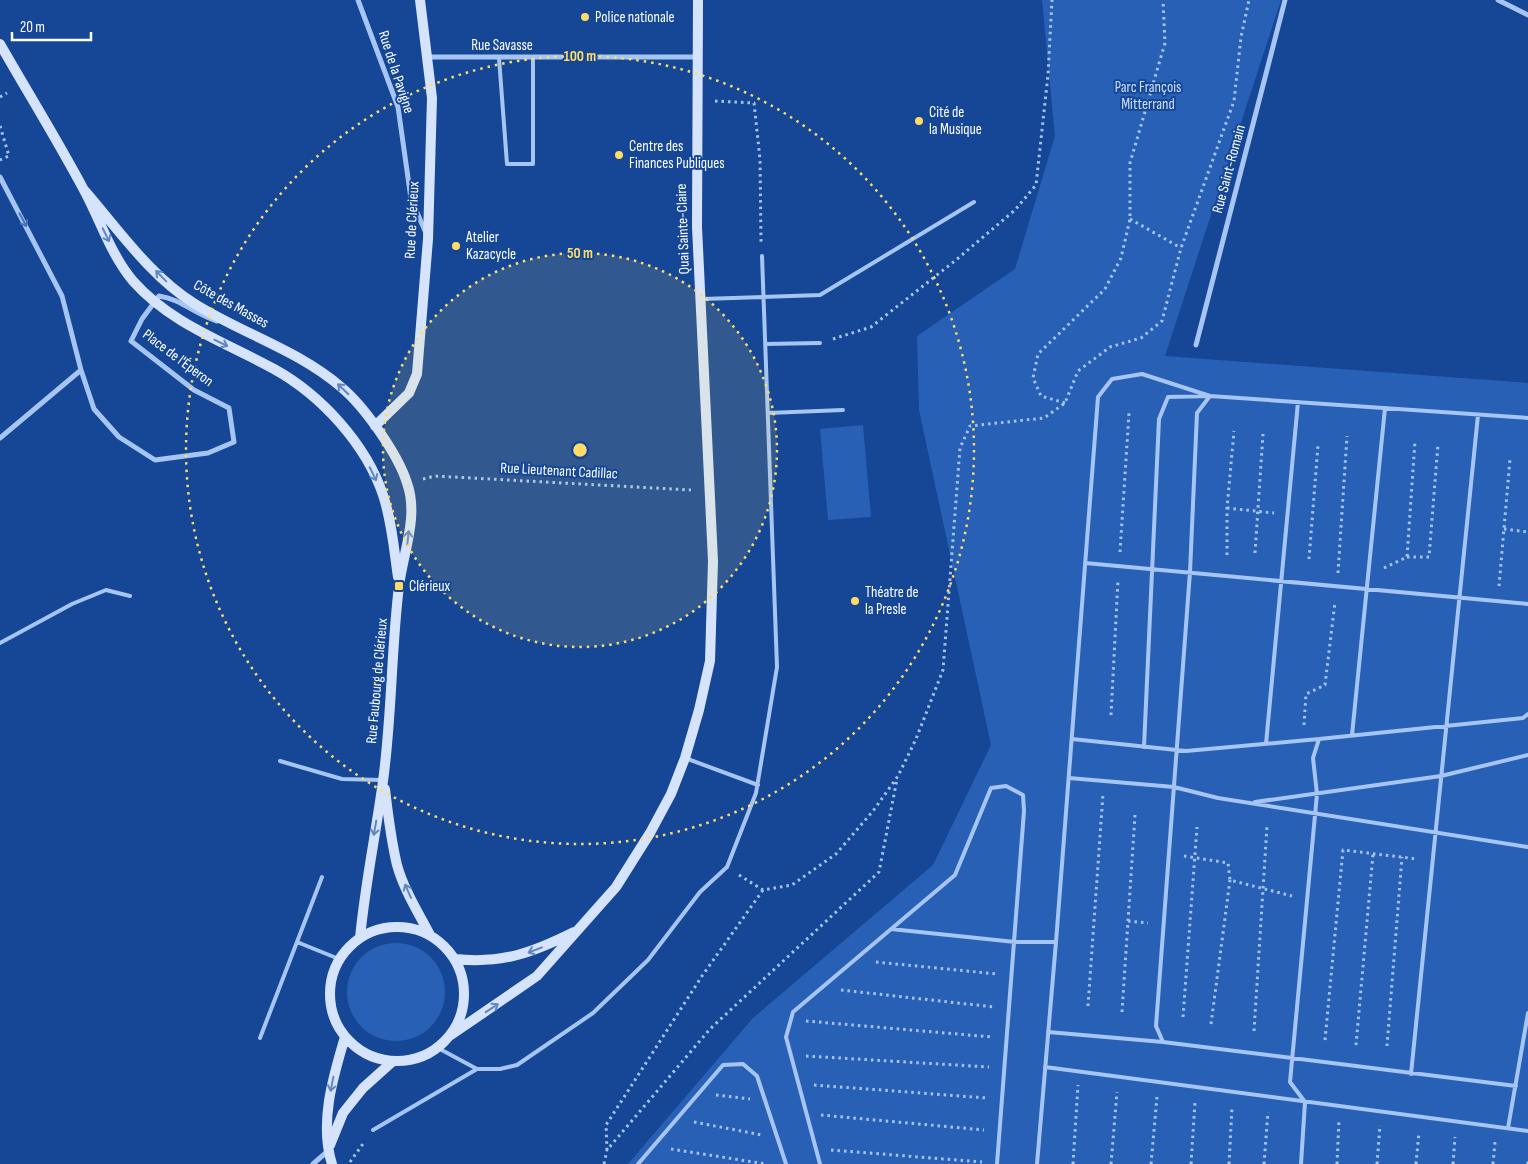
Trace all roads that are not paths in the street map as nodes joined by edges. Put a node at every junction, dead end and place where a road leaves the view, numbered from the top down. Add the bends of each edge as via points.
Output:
1 (358, 0) edge
2 (420, 0) edge
3 (698, 0) edge
4 (1285, 0) edge
5 (1498, 0) edge
6 (1528, 15) edge
7 (0, 44) edge
8 (427, 57) junction
9 (533, 57) junction
10 (697, 57) junction
11 (499, 58) junction
12 (0, 177) edge
13 (85, 191) junction
14 (974, 202) dead end
15 (428, 239) junction
16 (762, 256) road end
17 (764, 296) junction
18 (700, 299) junction
19 (154, 300) junction
20 (241, 328) junction
21 (820, 343) dead end
22 (765, 344) junction
23 (1196, 345) dead end
24 (81, 370) junction
25 (1210, 396) junction
26 (1298, 402) junction
27 (1385, 408) junction
28 (843, 410) dead end
29 (768, 413) junction
30 (1478, 414) junction
31 (1528, 418) edge
32 (375, 426) junction
33 (347, 432) joint
34 (0, 438) edge
35 (1085, 563) junction
36 (1152, 569) junction
37 (1190, 572) junction
38 (1281, 581) junction
39 (399, 586) junction
40 (1367, 589) junction
41 (130, 596) dead end
42 (1459, 598) junction
43 (1528, 604) edge
44 (0, 643) edge
45 (1528, 714) edge
46 (1446, 726) junction
47 (1352, 735) junction
48 (1319, 738) junction
49 (1072, 739) junction
50 (1266, 744) junction
51 (1144, 747) junction
52 (1177, 750) junction
53 (1528, 755) edge
54 (686, 758) junction
55 (280, 761) dead end
56 (1441, 776) junction
57 (1069, 778) junction
58 (383, 780) junction
59 (758, 785) junction
60 (1174, 787) junction
61 (1317, 794) junction
62 (1250, 803) junction
63 (1315, 813) junction
64 (1436, 832) junction
65 (1528, 847) edge
66 (322, 876) dead end
67 (579, 929) junction
68 (891, 929) junction
69 (430, 935) junction
70 (360, 938) junction
71 (297, 942) junction
72 (1015, 942) junction
73 (1056, 942) junction
74 (339, 959) junction
75 (455, 959) junction
76 (1528, 1013) edge
77 (1048, 1032) junction
78 (451, 1036) junction
79 (345, 1037) junction
80 (260, 1038) dead end
81 (1163, 1042) junction
82 (438, 1048) junction
83 (1292, 1059) junction
84 (392, 1062) junction
85 (1045, 1067) junction
86 (476, 1069) junction
87 (1411, 1074) junction
88 (1516, 1086) junction
89 (1305, 1102) junction
90 (1508, 1128) junction
91 (373, 1130) road end
92 (1528, 1131) edge
93 (328, 1151) junction
94 (313, 1164) edge
95 (332, 1164) edge
96 (638, 1164) edge
97 (786, 1164) edge
98 (820, 1164) edge
99 (997, 1164) edge
100 (1037, 1164) edge
101 (1300, 1164) edge

1 - 15 street, Rue de la Pavigne via 398,107 410,198
2 - 8 main road, Rue de Clérieux
3 - 10 main road, Quai Sainte-Claire
4 - 23 street, Rue Saint-Romain
5 - 6 street
7 - 13 main road, Côte des Masses
8 - 11 street, Rue Savasse
8 - 15 main road, Rue de Clérieux via 432,98
9 - 10 street, Rue Savasse
9 - 11 street, Rue Savasse
9 - 11 lane via 533,164 507,164
10 - 18 main road, Quai Sainte-Claire
12 -> 24 street via 62,296
13 -> 19 main road, Côte des Masses via 120,265
20 -> 13 main road, Côte des Masses via 195,304 165,281
14 - 17 lane via 820,295
15 - 32 main road, Rue de Clérieux via 416,374 409,393
16 - 17 lane
17 - 18 lane
17 - 22 lane
18 - 54 main road, Quai Sainte-Claire via 713,561 710,661
19 - 20 street via 159,296 172,298 206,317
19 - 24 street, Place de l'Éperon via 131,341 194,390 229,408 234,442 208,453 155,460 119,437 94,409
19 -> 33 main road, Côte des Masses via 191,328 274,369 302,387
32 -> 20 main road, Côte des Masses via 343,388 311,364
21 - 22 lane
22 - 29 lane
24 - 34 street
25 - 26 lane
25 - 35 lane via 1142,374 1112,379 1098,397
25 - 36 lane via 1168,397 1159,418
25 - 37 lane via 1197,414
26 - 27 lane
26 - 38 lane
27 - 30 lane
27 - 40 lane
28 - 29 lane
29 - 59 lane via 778,668
30 - 31 lane
30 - 42 lane
39 -> 32 main road, Rue Faubourg de Clérieux via 409,534 411,499 407,483
33 -> 39 main road, Rue Faubourg de Clérieux via 383,493
35 - 36 lane
35 - 49 lane
36 - 37 lane
36 - 51 lane
37 - 38 lane
37 - 52 lane
38 - 40 lane
38 - 50 lane
39 - 58 main road, Rue Faubourg de Clérieux
40 - 42 lane
40 - 47 lane
41 - 44 lane via 106,590 72,604
42 - 43 lane
42 - 46 lane
45 - 46 lane via 1523,718
46 - 47 lane
46 - 56 lane
47 - 48 lane
48 - 50 lane
48 - 61 lane via 1314,758
49 - 51 lane
49 - 57 lane
50 - 52 lane
51 - 52 lane
52 - 60 lane
53 - 56 lane
54 - 59 lane
54 - 67 main road, Quai Sainte-Claire via 671,794 632,862 616,887
55 - 58 lane via 342,779
56 - 61 lane
56 - 64 lane
57 - 60 lane
57 - 73 lane
69 -> 58 main road, Rue Faubourg de Clérieux via 398,867
58 -> 70 main road, Rue Faubourg de Clérieux
59 - 86 lane via 726,867 700,892 648,960 593,1013 517,1065
60 - 62 lane
60 - 81 lane via 1156,1026
61 - 62 lane
61 - 63 lane
62 - 63 lane
63 - 64 lane
63 - 83 lane
64 - 65 lane
64 - 87 lane
66 - 71 lane
67 -> 75 main road via 530,952 485,962
78 -> 67 main road, Quai Sainte-Claire via 537,976
68 - 72 lane
68 - 72 lane via 955,875 992,788 1006,786 1023,795
68 - 98 lane via 793,1012 786,1037
69 - 70 main road via 413,928 394,926
69 - 75 main road via 440,941
70 - 74 main road
71 - 74 lane
71 - 80 lane
72 - 73 lane
72 - 99 lane
73 - 77 lane
74 - 79 main road via 332,975 330,996 334,1018
75 - 78 main road via 463,978 465,998 461,1018
76 - 88 lane
77 - 81 lane
77 - 85 lane
78 - 82 main road
79 - 84 main road via 374,1058
79 -> 93 main road via 328,1106
81 - 83 lane
82 - 84 main road via 424,1057
82 - 86 lane
83 - 87 lane
83 - 89 lane via 1290,1082
84 - 93 main road via 363,1088 343,1113
85 - 89 lane
85 - 100 lane
86 - 91 lane
87 - 88 lane
88 - 90 lane
89 - 90 lane
89 - 101 lane
90 - 92 lane
93 - 94 street
93 - 95 main road
96 - 97 lane via 723,1065 744,1064 757,1076

